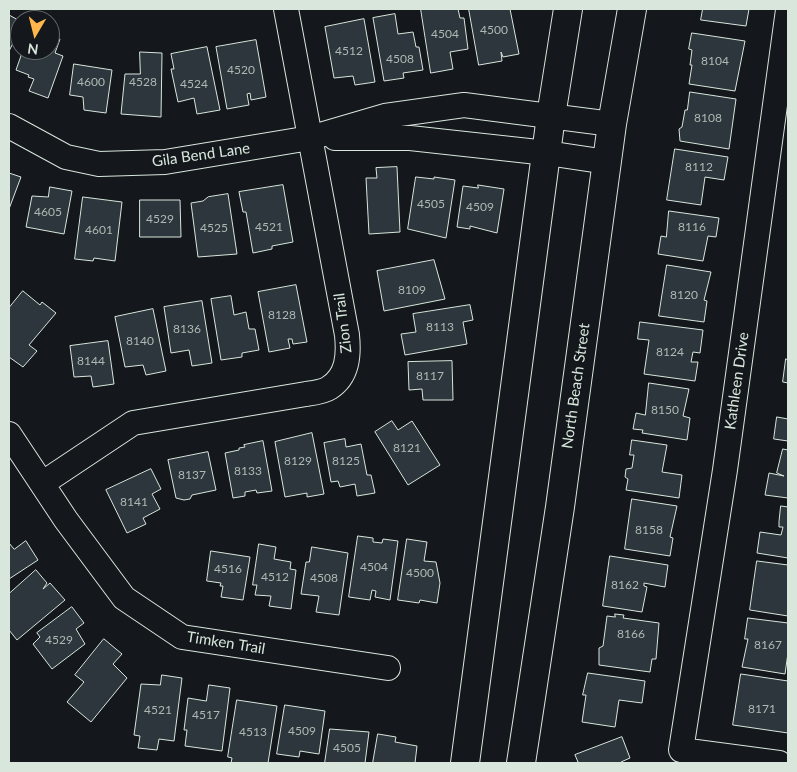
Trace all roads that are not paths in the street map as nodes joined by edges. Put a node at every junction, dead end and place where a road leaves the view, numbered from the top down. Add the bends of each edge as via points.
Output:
1 (286, 9) edge
2 (568, 9) edge
3 (632, 9) edge
4 (788, 10) edge
5 (551, 116) junction
6 (612, 124) junction
7 (9, 126) edge
8 (310, 138) junction
9 (547, 153) junction
10 (607, 162) junction
11 (9, 434) edge
12 (43, 483) junction
13 (388, 668) dead end
14 (465, 763) edge
15 (521, 763) edge
16 (779, 763) edge

1 - 8 street, Zion Trail
2 - 5 main road
3 - 6 main road, North Beach Street
4 - 16 street, Kathleen Drive via 725,470 681,750
5 - 6 street, Gila Bend Lane
5 - 8 street, Gila Bend Lane via 464,105 385,116
5 - 9 main road
6 - 10 main road, North Beach Street
7 - 8 street, Gila Bend Lane via 66,157 99,164 166,162
8 - 9 street, Gila Bend Lane via 410,138
8 - 12 street, Zion Trail via 347,335 349,355 343,374 329,389 133,423
9 - 10 street, Gila Bend Lane
9 - 14 main road
10 - 15 main road, North Beach Street
11 - 12 street, Timken Trail
12 - 13 street, Timken Trail via 124,598 182,637

